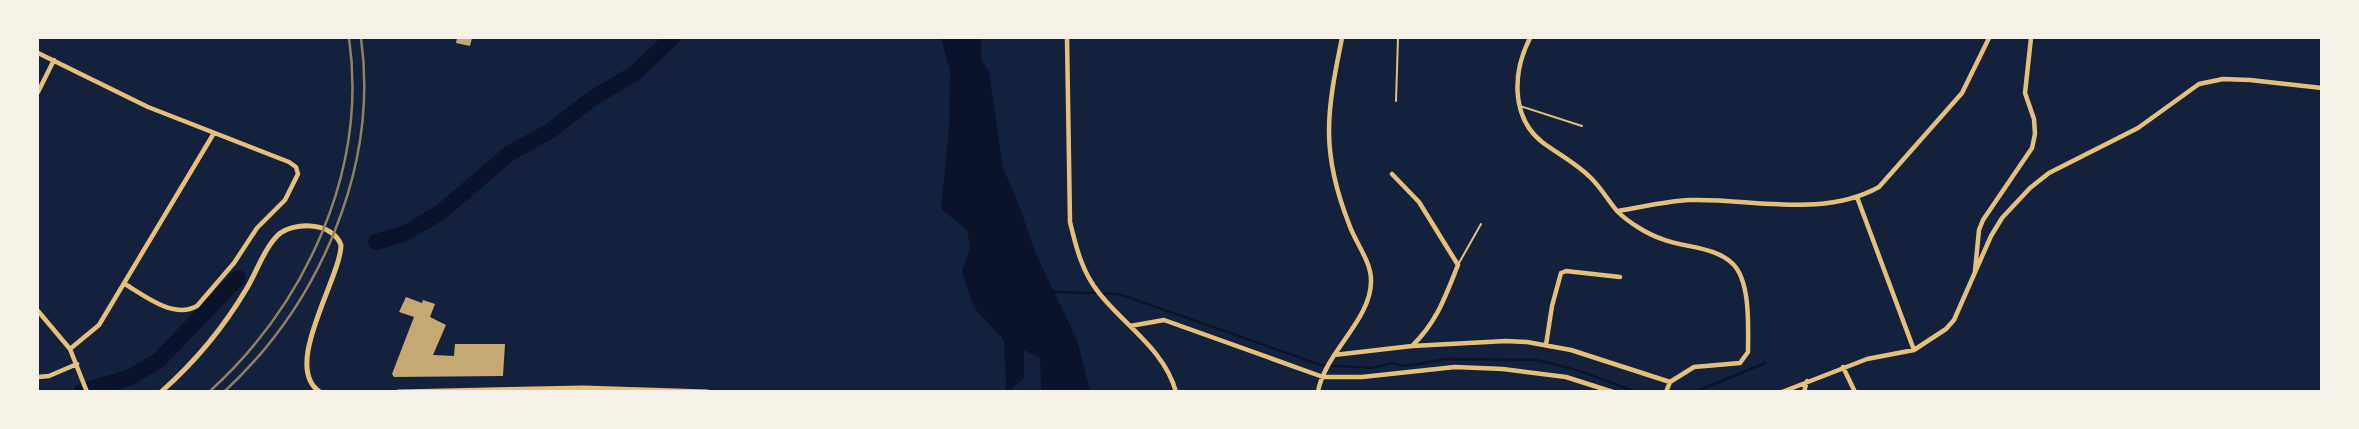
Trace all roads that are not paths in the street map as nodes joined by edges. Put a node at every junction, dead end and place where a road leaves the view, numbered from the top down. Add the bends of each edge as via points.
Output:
1 (1067, 38) edge
2 (1342, 38) edge
3 (1398, 38) edge
4 (1530, 38) edge
5 (1989, 38) edge
6 (2031, 38) edge
7 (38, 52) edge
8 (54, 60) junction
9 (2322, 88) edge
10 (38, 92) edge
11 (1396, 101) dead end
12 (1519, 105) junction
13 (1582, 126) dead end
14 (214, 133) junction
15 (1392, 174) dead end
16 (1857, 197) junction
17 (1618, 211) junction
18 (1481, 224) dead end
19 (1458, 265) junction
20 (1620, 277) dead end
21 (1974, 277) junction
22 (125, 284) junction
23 (38, 311) edge
24 (1130, 326) junction
25 (1546, 345) junction
26 (1412, 346) junction
27 (70, 349) junction
28 (1914, 350) junction
29 (1332, 357) junction
30 (78, 364) junction
31 (1843, 367) junction
32 (1323, 375) junction
33 (38, 377) edge
34 (1807, 381) junction
35 (1670, 382) junction
36 (1666, 390) edge
37 (87, 392) edge
38 (161, 392) edge
39 (320, 392) edge
40 (398, 392) edge
41 (708, 392) edge
42 (1176, 392) edge
43 (1318, 392) edge
44 (1613, 392) edge
45 (1782, 392) edge
46 (1804, 392) edge
47 (1855, 392) edge

1 - 24 street via 1070,222 1086,272 1097,291
2 - 29 street via 1329,132 1334,169 1349,224 1369,268 1371,280 1364,306 1346,342
3 - 11 lane
4 - 12 street via 1522,54 1517,78
5 - 16 street via 1962,93 1879,187
6 - 21 street via 2025,93 2034,119 2032,148 1983,220
7 - 8 street
8 - 10 street
8 - 14 street via 148,107
9 - 21 street via 2223,79 2199,84 2138,128 2049,173 2030,188 2002,218
12 - 13 lane
12 - 17 street via 1528,126 1537,136 1590,177
14 - 22 street
14 - 22 street via 296,167 298,174 292,189 257,228 234,263 198,306 189,310 165,306
15 - 19 street via 1419,202
16 - 17 street via 1819,205 1690,200
16 - 28 street
17 - 35 street via 1662,239 1715,252 1734,264 1743,283 1748,308 1748,352 1740,362 1694,367
18 - 19 lane
19 - 26 street via 1435,319
20 - 25 street via 1561,273
21 - 28 street via 1954,320
22 - 27 street via 99,325
23 - 27 street
24 - 32 street via 1164,320
24 - 42 street via 1167,366
25 - 26 street via 1506,340
25 - 35 street via 1592,356
26 - 29 street
27 - 30 street
28 - 31 street
29 - 32 street
30 - 33 street
30 - 37 street
31 - 34 street
31 - 47 street
32 - 43 street
32 - 44 street via 1362,377 1455,367 1504,369 1566,378
34 - 45 street
34 - 46 street
35 - 36 street
38 - 39 street via 218,331 272,242 290,228 301,226 329,231 339,238 341,245 338,264 314,326 307,362 309,377
40 - 41 street via 583,388

